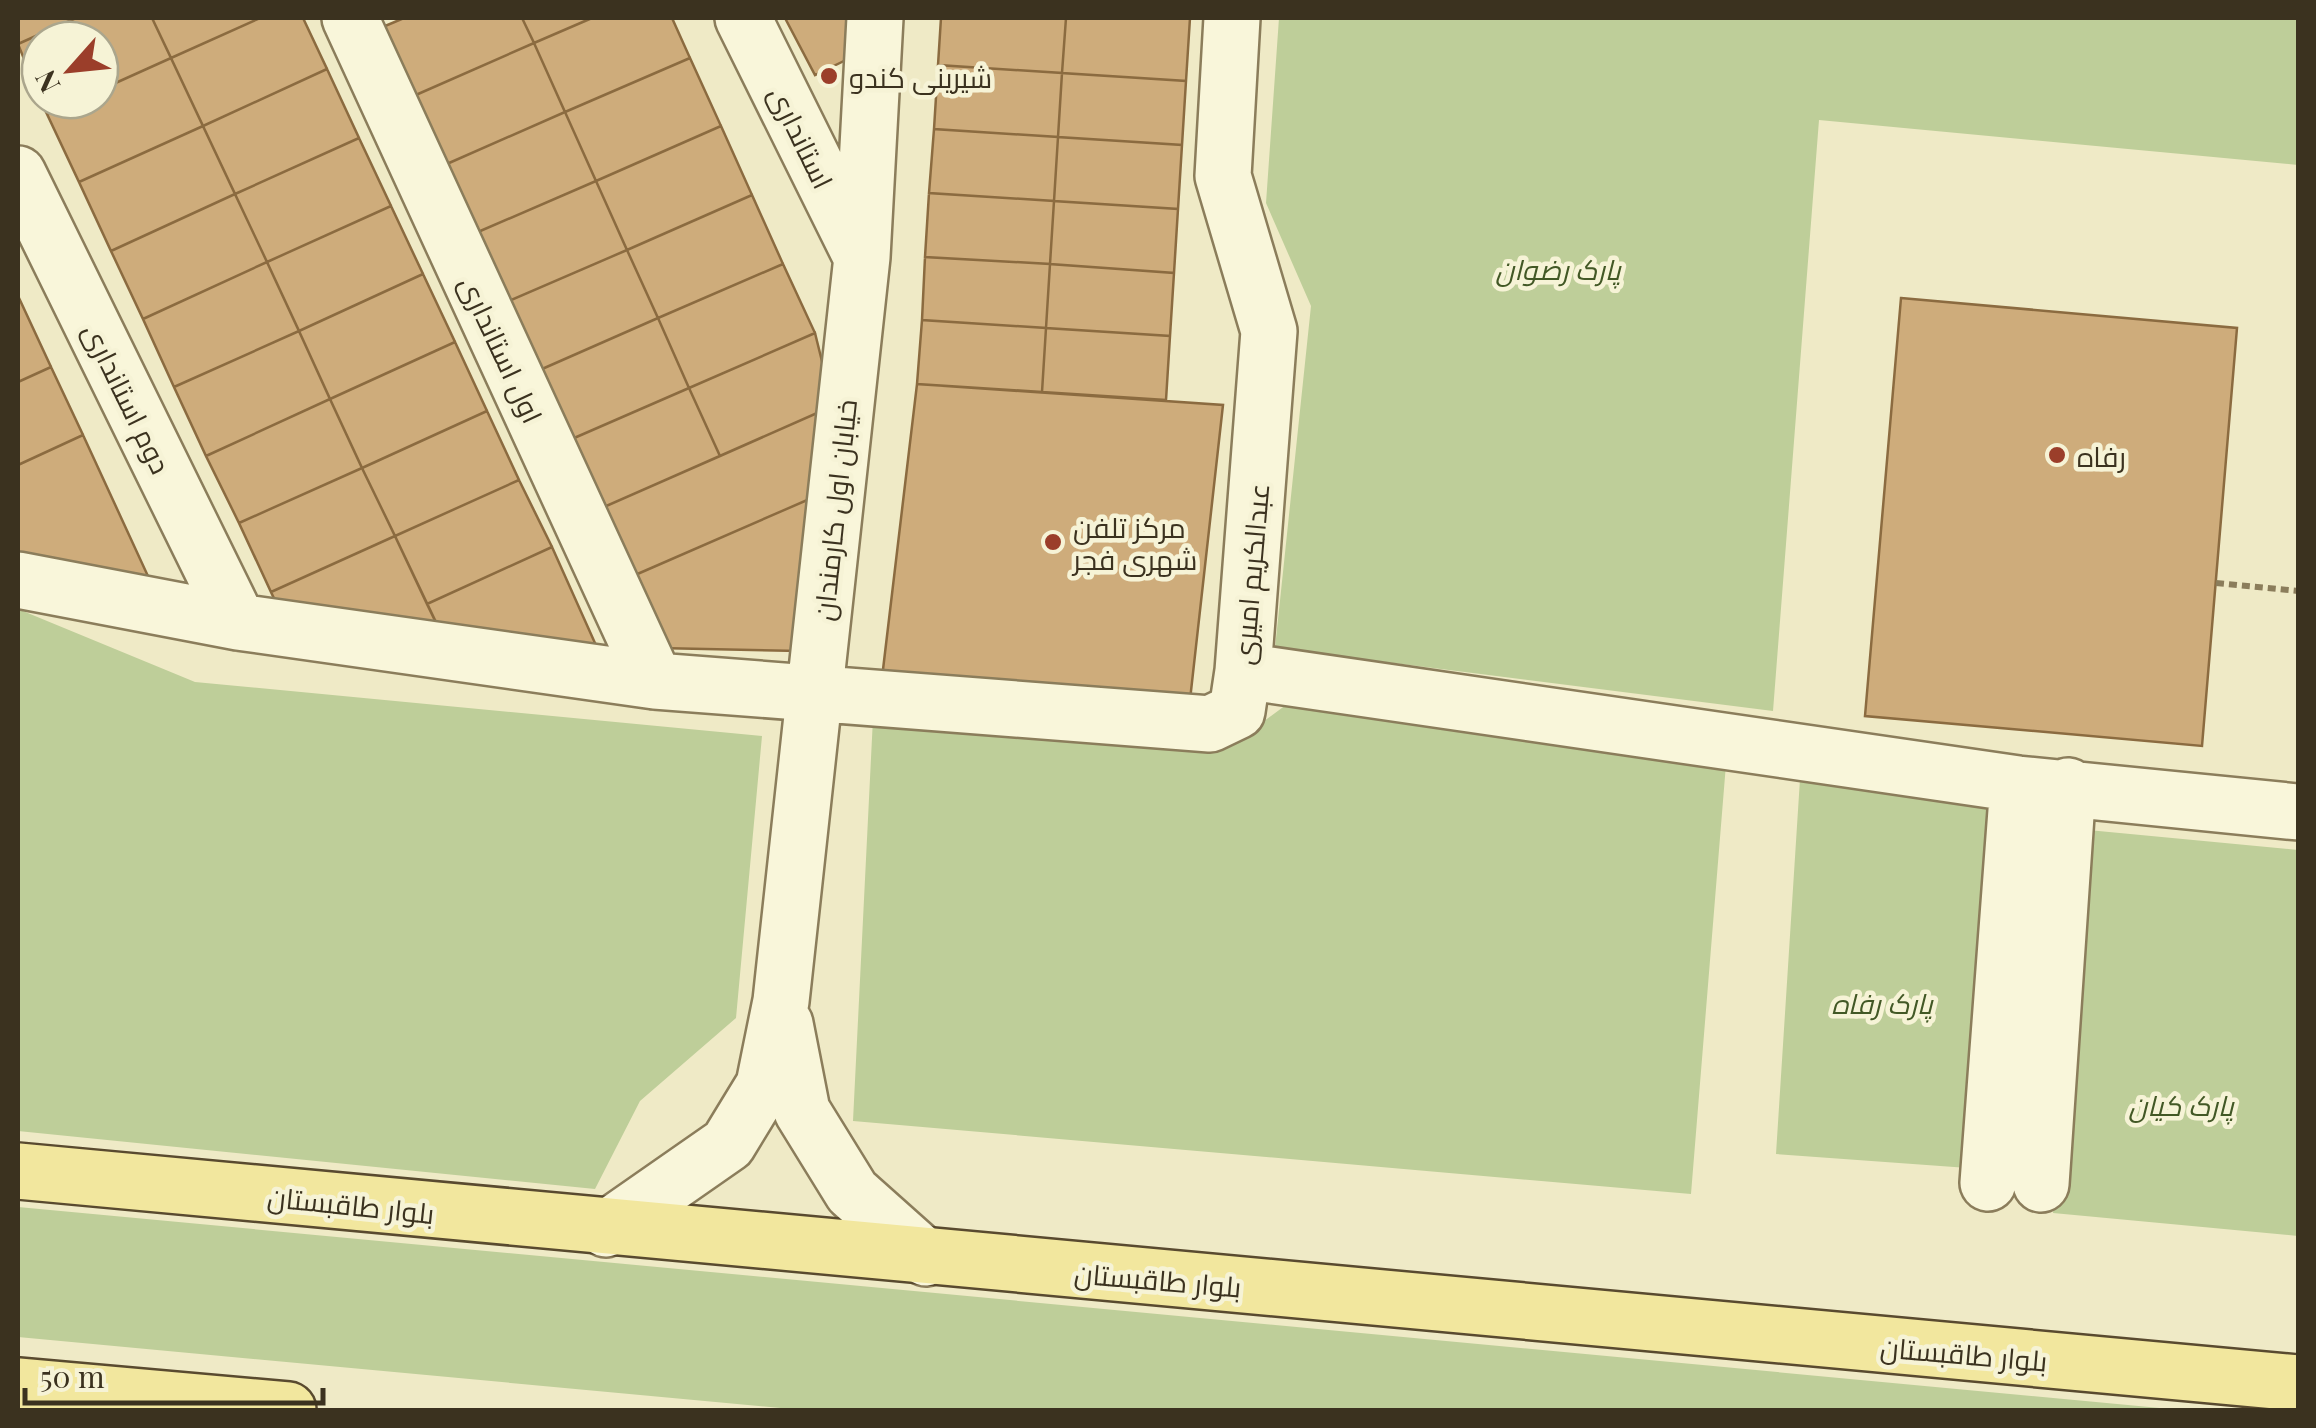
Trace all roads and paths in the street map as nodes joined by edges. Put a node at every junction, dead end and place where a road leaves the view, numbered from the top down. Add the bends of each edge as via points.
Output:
1 (350, 18) edge
2 (743, 18) edge
3 (876, 18) edge
4 (1232, 18) edge
5 (18, 174) edge
6 (862, 257) junction
7 (18, 580) edge
8 (2216, 582) dead end
9 (2298, 591) edge
10 (238, 622) junction
11 (1244, 671) junction
12 (655, 681) junction
13 (813, 696) junction
14 (2043, 785) junction
15 (2298, 812) edge
16 (781, 1002) junction
17 (18, 1171) edge
18 (1988, 1183) dead end
19 (2042, 1184) dead end
20 (606, 1229) junction
21 (926, 1258) junction
22 (2298, 1384) edge
23 (18, 1386) edge
24 (288, 1410) edge

1 - 12 street, اول استانداری
2 - 6 street, استانداری
3 - 6 street, خیابان اول کارمندان
4 - 11 street, عبدالکریم امیری via 1223,176 1269,331
5 - 10 street, دوم استانداری
6 - 13 street, خیابان اول کارمندان
7 - 10 street
8 - 9 path
10 - 12 street
11 - 13 street, عبدالکریم امیری via 1237,710 1210,724
11 - 14 street
12 - 13 street
13 - 16 street, خیابان اول کارمندان
14 - 15 street
14 - 18 street
14 - 19 street
16 - 20 street via 764,1085 728,1144
16 - 21 street via 802,1112 852,1192
17 - 20 main road, بلوار طاقبستان
20 - 21 main road, بلوار طاقبستان
21 - 22 main road, بلوار طاقبستان
23 - 24 main road

